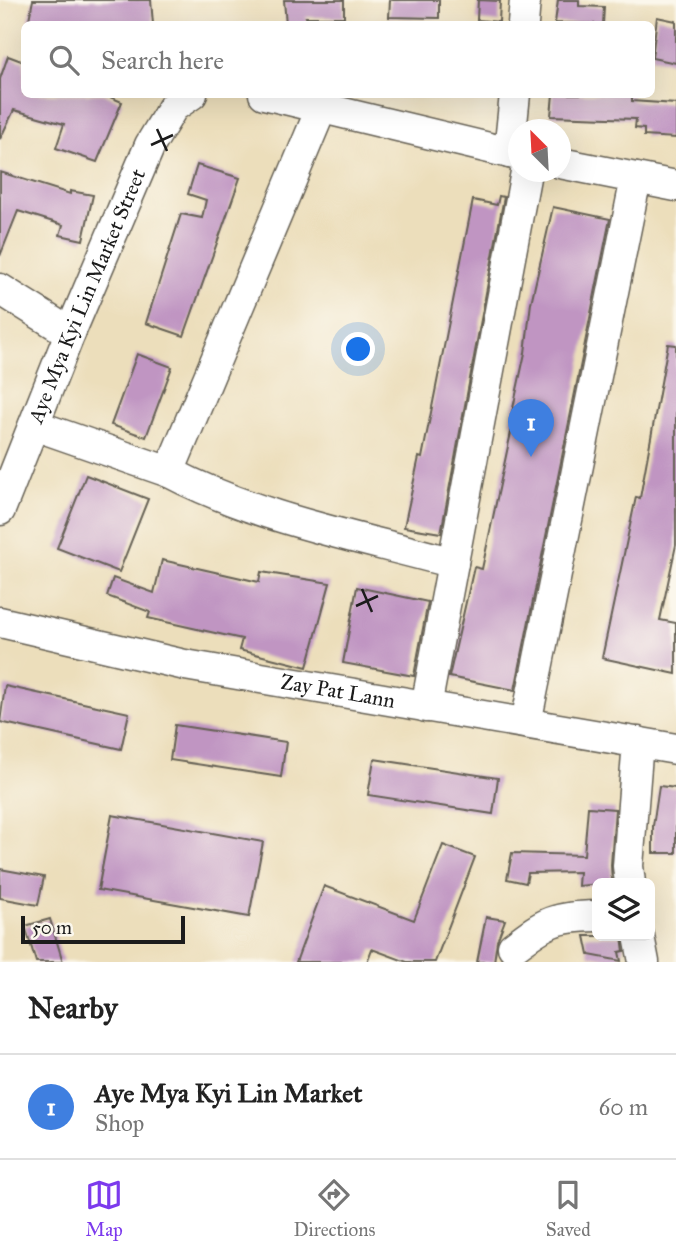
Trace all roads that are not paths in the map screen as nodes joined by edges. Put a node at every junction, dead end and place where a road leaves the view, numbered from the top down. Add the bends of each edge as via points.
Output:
1 (525, 0) edge
2 (523, 21) edge
3 (186, 98) edge
4 (279, 98) edge
5 (515, 98) edge
6 (321, 109) junction
7 (516, 119) edge
8 (508, 157) edge
9 (571, 165) edge
10 (636, 178) junction
11 (514, 182) edge
12 (676, 186) edge
13 (0, 289) edge
14 (69, 333) junction
15 (34, 425) junction
16 (169, 472) junction
17 (0, 510) edge
18 (453, 563) junction
19 (0, 622) edge
20 (426, 707) junction
21 (527, 723) junction
22 (638, 742) junction
23 (676, 749) edge
24 (630, 878) edge
25 (592, 916) edge
26 (640, 941) edge
27 (513, 947) dead end
28 (644, 962) edge

1 - 2 street
3 - 14 street, Aye Mya Kyi Lin Market Street via 173,107 150,145
4 - 6 street
5 - 7 street
6 - 8 street
6 - 16 street
9 - 10 street
10 - 12 street
10 - 21 street
11 - 18 street
13 - 14 street
14 - 15 street, Aye Mya Kyi Lin Market Street
15 - 16 street
15 - 17 street, Aye Mya Kyi Lin Market Street
16 - 18 street via 205,491 253,507
18 - 20 street
19 - 20 street, Zay Pat Lann via 185,665
20 - 21 street, Zay Pat Lann
21 - 22 street, Zay Pat Lann
22 - 23 street, Zay Pat Lann
22 - 24 street
25 - 27 street via 553,920
26 - 28 street

